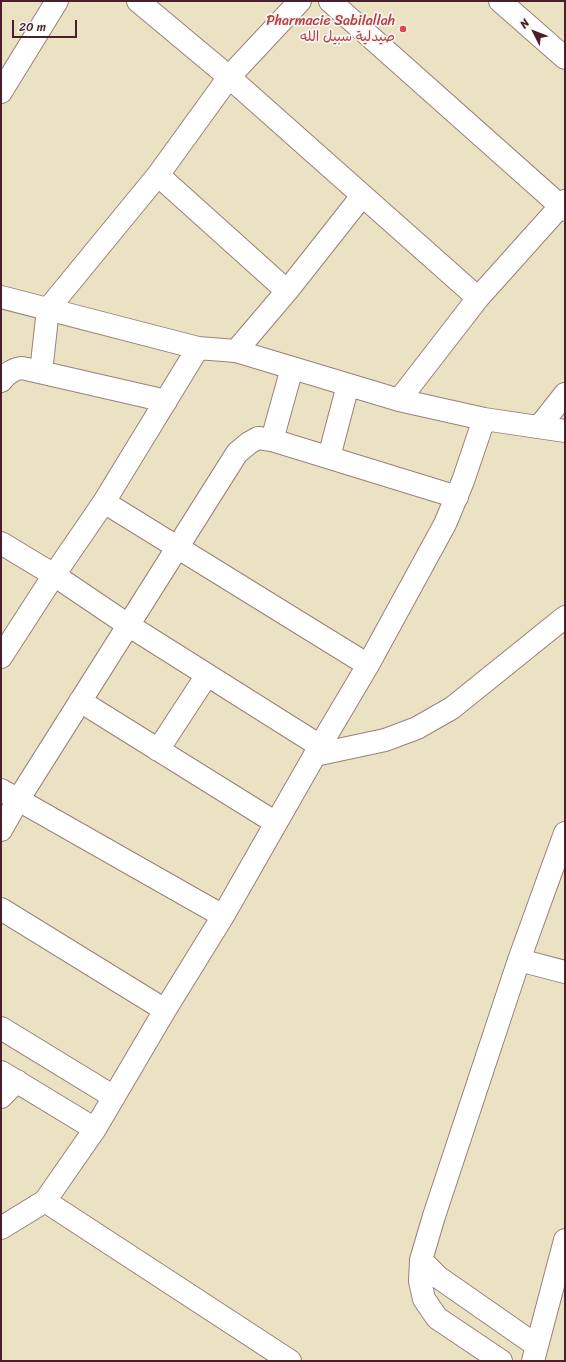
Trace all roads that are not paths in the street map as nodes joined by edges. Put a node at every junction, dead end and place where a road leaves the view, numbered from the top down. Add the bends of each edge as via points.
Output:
1 (138, 1) edge
2 (300, 1) edge
3 (330, 1) edge
4 (500, 1) edge
5 (47, 5) edge
6 (565, 58) edge
7 (229, 77) junction
8 (1, 92) edge
9 (158, 175) junction
10 (362, 196) junction
11 (564, 206) edge
12 (287, 291) junction
13 (1, 297) edge
14 (478, 298) junction
15 (48, 310) junction
16 (198, 348) junction
17 (236, 351) junction
18 (292, 368) junction
19 (41, 372) junction
20 (1, 381) edge
21 (348, 385) junction
22 (565, 394) edge
23 (399, 400) junction
24 (166, 401) junction
25 (484, 419) junction
26 (539, 427) junction
27 (565, 431) edge
28 (272, 440) junction
29 (328, 457) junction
30 (457, 497) junction
31 (104, 502) junction
32 (1, 543) edge
33 (178, 548) junction
34 (54, 575) junction
35 (565, 617) edge
36 (128, 625) junction
37 (1, 657) edge
38 (368, 665) junction
39 (207, 675) junction
40 (80, 701) junction
41 (158, 750) junction
42 (318, 750) junction
43 (9, 795) edge
44 (276, 823) junction
45 (1, 830) edge
46 (565, 833) edge
47 (1, 909) edge
48 (223, 916) junction
49 (520, 960) junction
50 (565, 972) edge
51 (165, 1010) junction
52 (1, 1028) edge
53 (9, 1077) edge
54 (1, 1097) edge
55 (114, 1097) junction
56 (95, 1129) junction
57 (45, 1201) junction
58 (1, 1228) edge
59 (565, 1240) edge
60 (421, 1260) junction
61 (535, 1354) edge
62 (284, 1360) edge
63 (501, 1361) edge

1 - 7 street
2 - 7 street
3 - 11 street
4 - 6 street
5 - 8 street
7 - 9 street
7 - 10 street
9 - 12 street
9 - 15 street
10 - 12 street
10 - 14 street
11 - 14 street
12 - 17 street
13 - 15 street
14 - 23 street
15 - 16 street
15 - 19 street
16 - 17 street
16 - 24 street
17 - 18 street
18 - 21 street
18 - 28 street
19 - 20 street via 22,368 12,370
19 - 24 street
21 - 23 street
21 - 29 street
22 - 26 street
23 - 25 street
24 - 31 street
25 - 26 street
25 - 30 street
26 - 27 street
28 - 29 street
28 - 33 street via 258,438 237,453
29 - 30 street
30 - 38 street via 445,524
31 - 33 street
31 - 34 street
32 - 34 street
33 - 36 street
33 - 38 street
34 - 36 street
34 - 37 street
35 - 42 street via 452,708 417,728 385,740
36 - 39 street
36 - 40 street
38 - 42 street
39 - 41 street
39 - 42 street
40 - 41 street
40 - 43 street
41 - 44 street
42 - 44 street
43 - 45 street
43 - 48 street
44 - 48 street
46 - 49 street
47 - 51 street
48 - 51 street
49 - 50 street
49 - 60 street
51 - 55 street
52 - 55 street
53 - 54 street
53 - 56 street
55 - 56 street
56 - 57 street
57 - 58 street
57 - 62 street
59 - 61 street
60 - 61 street via 438,1277
60 - 63 street via 420,1281 424,1299 437,1318

